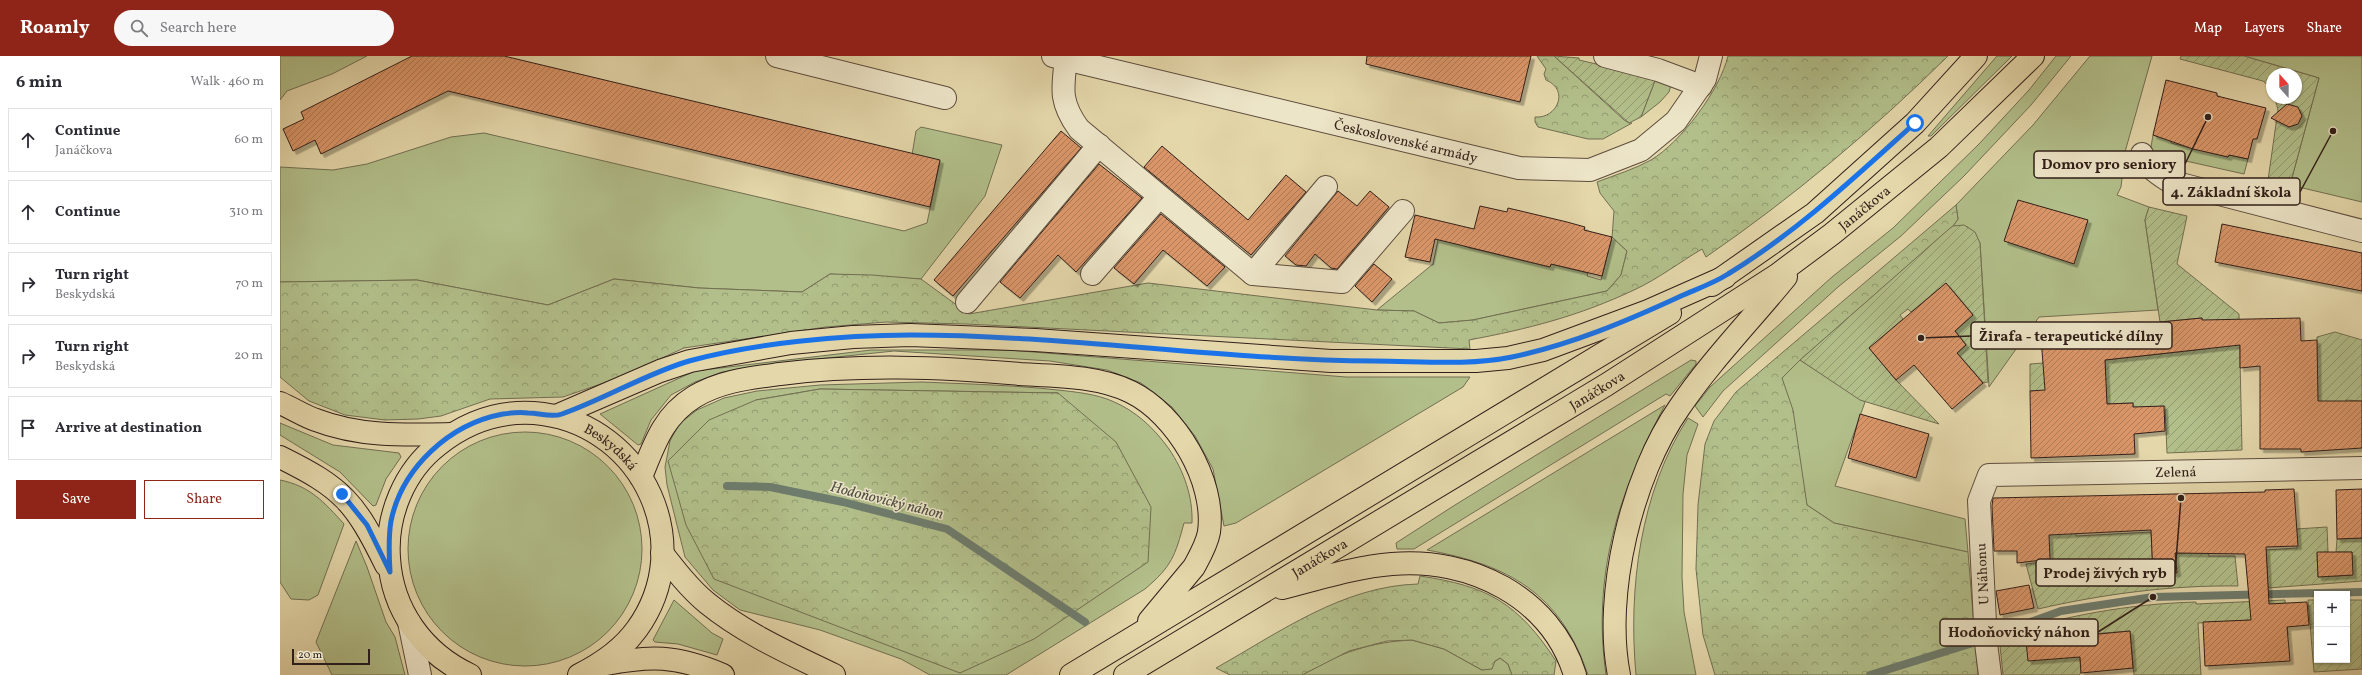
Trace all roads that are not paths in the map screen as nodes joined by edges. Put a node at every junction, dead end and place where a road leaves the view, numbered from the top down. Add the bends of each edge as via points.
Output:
1 (777, 56) edge
2 (1605, 56) edge
3 (1711, 56) edge
4 (1976, 56) edge
5 (2033, 56) edge
6 (1060, 58) edge
7 (1098, 62) edge
8 (1701, 86) junction
9 (945, 98) dead end
10 (1099, 145) junction
11 (2142, 154) dead end
12 (1326, 187) dead end
13 (1159, 197) junction
14 (1403, 211) dead end
15 (2362, 231) edge
16 (1805, 255) junction
17 (1092, 274) dead end
18 (1252, 274) junction
19 (1725, 277) junction
20 (967, 302) dead end
21 (280, 402) edge
22 (556, 416) junction
23 (452, 434) junction
24 (280, 457) edge
25 (2362, 468) edge
26 (1989, 475) joint
27 (642, 477) junction
28 (662, 553) junction
29 (390, 572) junction
30 (1260, 594) junction
31 (409, 622) junction
32 (1138, 635) junction
33 (598, 665) junction
34 (420, 675) edge
35 (470, 675) edge
36 (579, 675) edge
37 (723, 675) edge
38 (834, 675) edge
39 (1071, 675) edge
40 (1126, 675) edge
41 (1575, 675) edge
42 (1619, 675) edge
43 (1990, 675) edge

1 - 9 street
2 - 8 street via 1658,70
3 - 8 street, Československé armády
4 - 19 main road, Janáčkova via 1915,123 1815,212
5 - 16 main road, Janáčkova via 1939,147
6 - 7 street, Československé armády
6 - 10 street via 1063,99 1068,114 1079,129
7 - 8 street, Československé armády via 1519,168 1590,170 1641,150 1676,121
10 - 13 street
10 - 20 street
11 - 15 street via 2150,167 2169,181
12 - 18 street
13 - 17 street
13 - 18 street
14 - 18 street via 1342,282
16 - 30 main road, Janáčkova via 1606,385
16 - 42 main road via 1689,394 1668,424 1656,450 1632,515 1619,569 1615,634
19 - 22 main road via 1648,312 1569,341 1508,358 1476,362 1332,361 1035,340 910,335 854,337 784,344 690,361 660,371
19 - 32 main road, Janáčkova via 1592,362
21 - 23 main road, Beskydská via 316,420 373,433
22 - 23 main road, Beskydská via 502,414 476,422
22 - 27 main road, Beskydská via 581,425 605,438 625,455
23 - 29 main road, Beskydská via 431,450 414,470 400,494 392,519 388,546
24 - 29 main road, Beskydská via 325,481 355,509
25 - 26 street, Zelená
26 - 43 street, U Náhonu via 1979,501 1985,635
27 - 28 main road, Beskydská via 661,527
27 - 32 main road via 657,438 670,417 695,397 733,381 804,371 959,369 1061,377 1111,385 1130,391 1146,400 1171,423 1198,471 1208,499 1209,532 1197,562
28 - 33 main road, Beskydská via 659,580 640,623 619,649
28 - 38 main road via 685,581 738,626
29 - 31 main road, Beskydská via 397,598
30 - 40 main road, Janáčkova
30 - 41 main road via 1356,569 1393,564 1459,569 1492,580 1520,596 1554,632
31 - 34 street
31 - 35 main road, Beskydská via 426,644
32 - 39 main road, Janáčkova
33 - 36 main road, Beskydská
33 - 37 main road, Beskydská via 637,657 662,658 685,661

